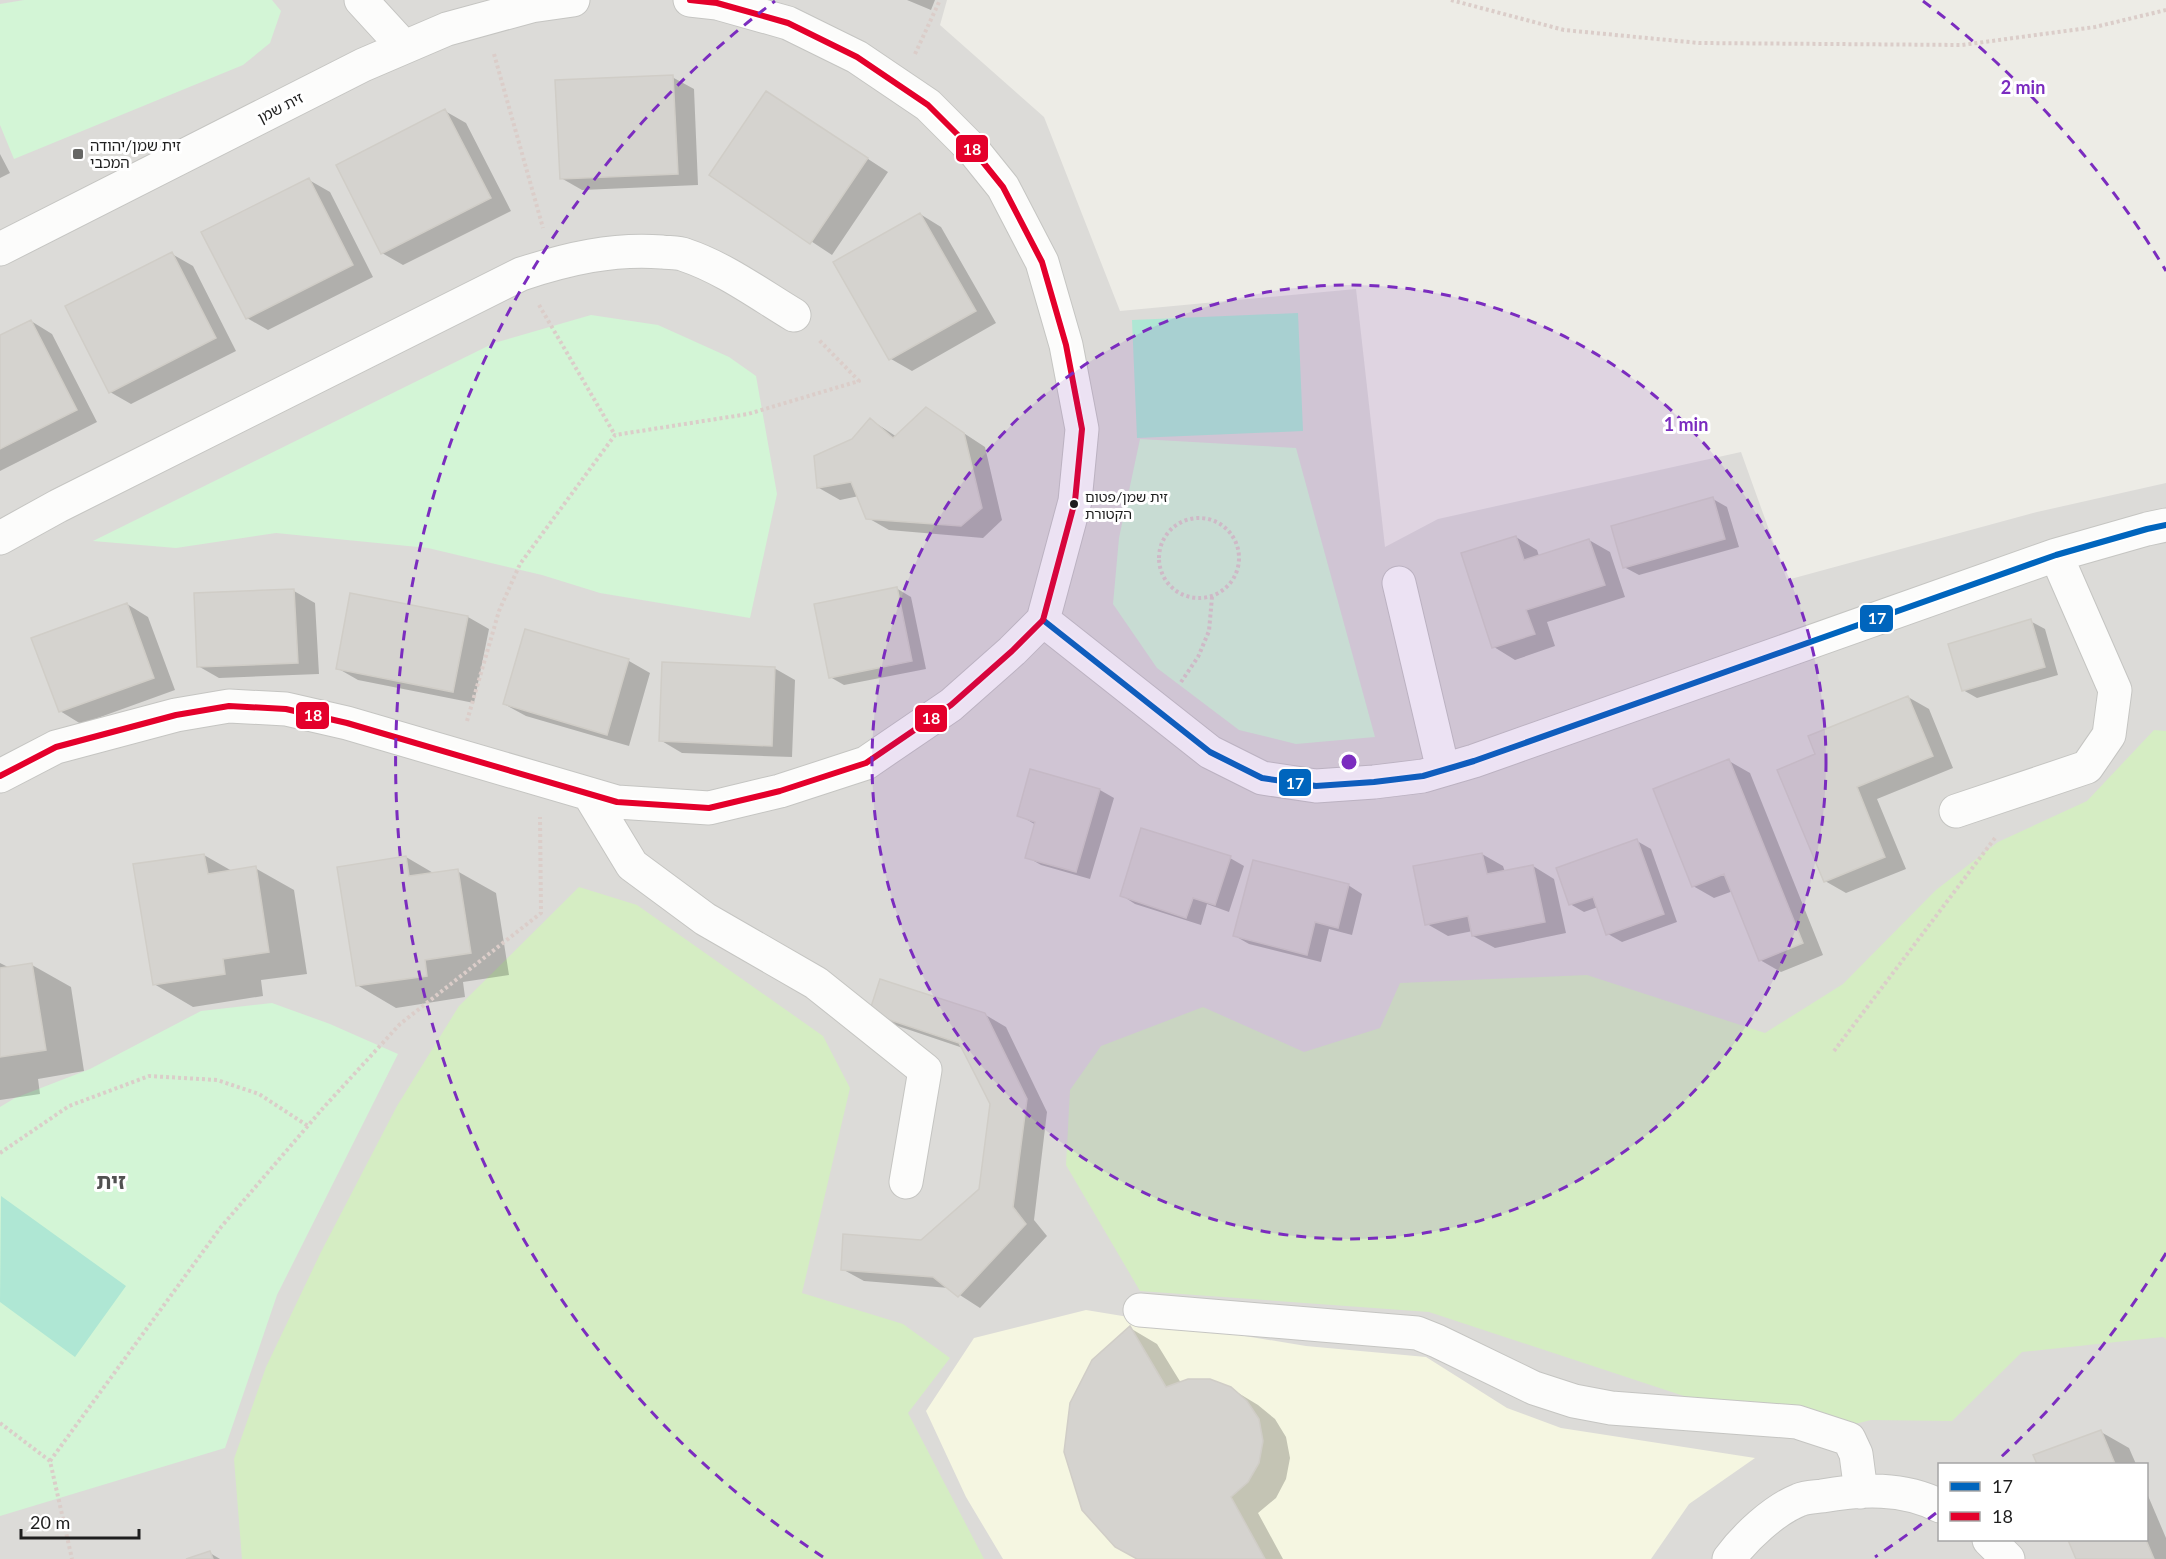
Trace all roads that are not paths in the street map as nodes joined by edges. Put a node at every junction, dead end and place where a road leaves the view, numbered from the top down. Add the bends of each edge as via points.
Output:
1 (361, 0) edge
2 (573, 0) edge
3 (690, 0) edge
4 (404, 47) junction
5 (0, 249) edge
6 (794, 315) road end
7 (2166, 525) edge
8 (0, 538) edge
9 (2056, 555) junction
10 (1399, 583) dead end
11 (1043, 620) junction
12 (1443, 770) junction
13 (0, 776) edge
14 (589, 794) junction
15 (1956, 811) dead end
16 (906, 1182) dead end
17 (1140, 1310) dead end
18 (1861, 1492) junction
19 (1938, 1505) edge
20 (1991, 1541) edge
21 (1729, 1559) edge
22 (2008, 1559) edge

1 - 4 street
2 - 4 street, זית שמן via 484,18
3 - 11 street via 717,3 788,23 857,57 928,105 1003,187 1042,262 1066,345 1082,429 1075,501
4 - 5 street, זית שמן
6 - 8 street via 727,274 683,254 641,250 554,263 521,274
7 - 9 street
9 - 12 street
9 - 15 street via 2115,690 2109,735 2087,767
10 - 12 street
11 - 12 street via 1210,752 1262,778 1316,786 1423,776
11 - 14 street via 951,705 866,763 780,791 709,808 617,802
13 - 14 street via 56,747 176,715 229,706 286,709 347,723
14 - 16 street via 632,865 705,919 816,983 925,1070
17 - 18 street via 1417,1333 1534,1388 1574,1401 1611,1408 1797,1422 1849,1439 1856,1454
18 - 19 street via 1881,1490 1924,1498
18 - 21 street via 1800,1500 1761,1524
20 - 22 street

